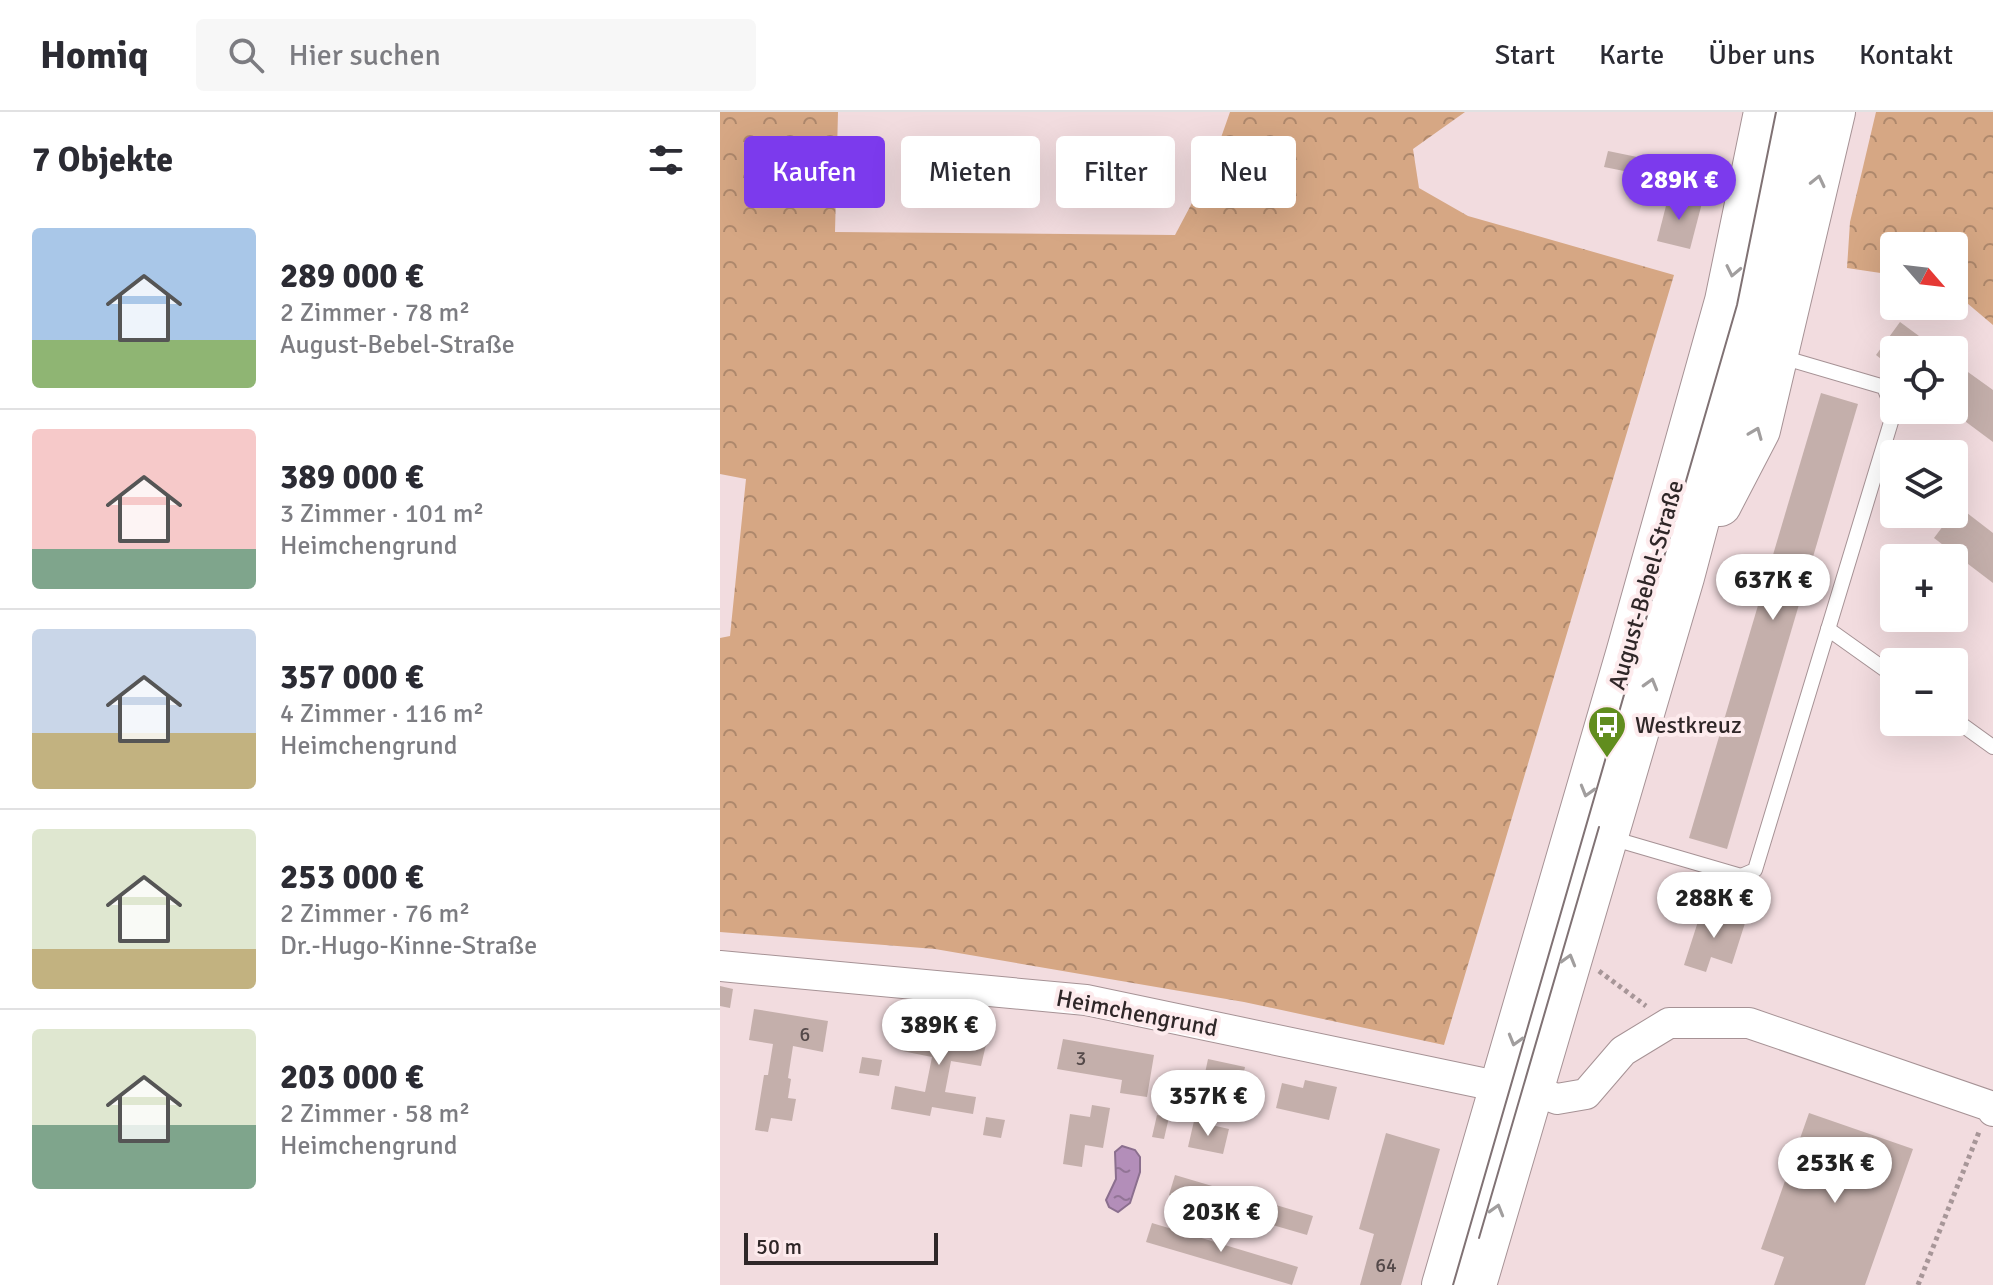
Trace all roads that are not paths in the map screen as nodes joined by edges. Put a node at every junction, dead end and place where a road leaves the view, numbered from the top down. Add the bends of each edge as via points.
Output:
1 (1765, 112) edge
2 (1799, 112) edge
3 (1834, 112) edge
4 (1776, 355) junction
5 (1683, 577) junction
6 (1828, 629) junction
7 (1880, 666) edge
8 (1968, 729) edge
9 (1993, 747) edge
10 (1606, 837) junction
11 (720, 966) edge
12 (1516, 1089) junction
13 (1991, 1108) edge
14 (1443, 1285) edge
15 (1475, 1285) edge

1 -> 12 street, August-Bebel-Straße via 1726,301
2 - 5 street, August-Bebel-Straße via 1756,302
4 -> 3 street
5 -> 4 street via 1759,430
4 - 6 lane via 1884,387 1894,412
10 -> 5 street, August-Bebel-Straße
6 - 7 lane
6 - 10 lane via 1755,870 1741,876
8 - 9 lane
12 -> 10 street, August-Bebel-Straße
11 - 12 street, Heimchengrund via 1086,1000
12 - 13 street, Heimchengrund via 1557,1099 1586,1094 1623,1051 1669,1023 1749,1023
12 - 14 street, August-Bebel-Straße
15 -> 12 street, August-Bebel-Straße

